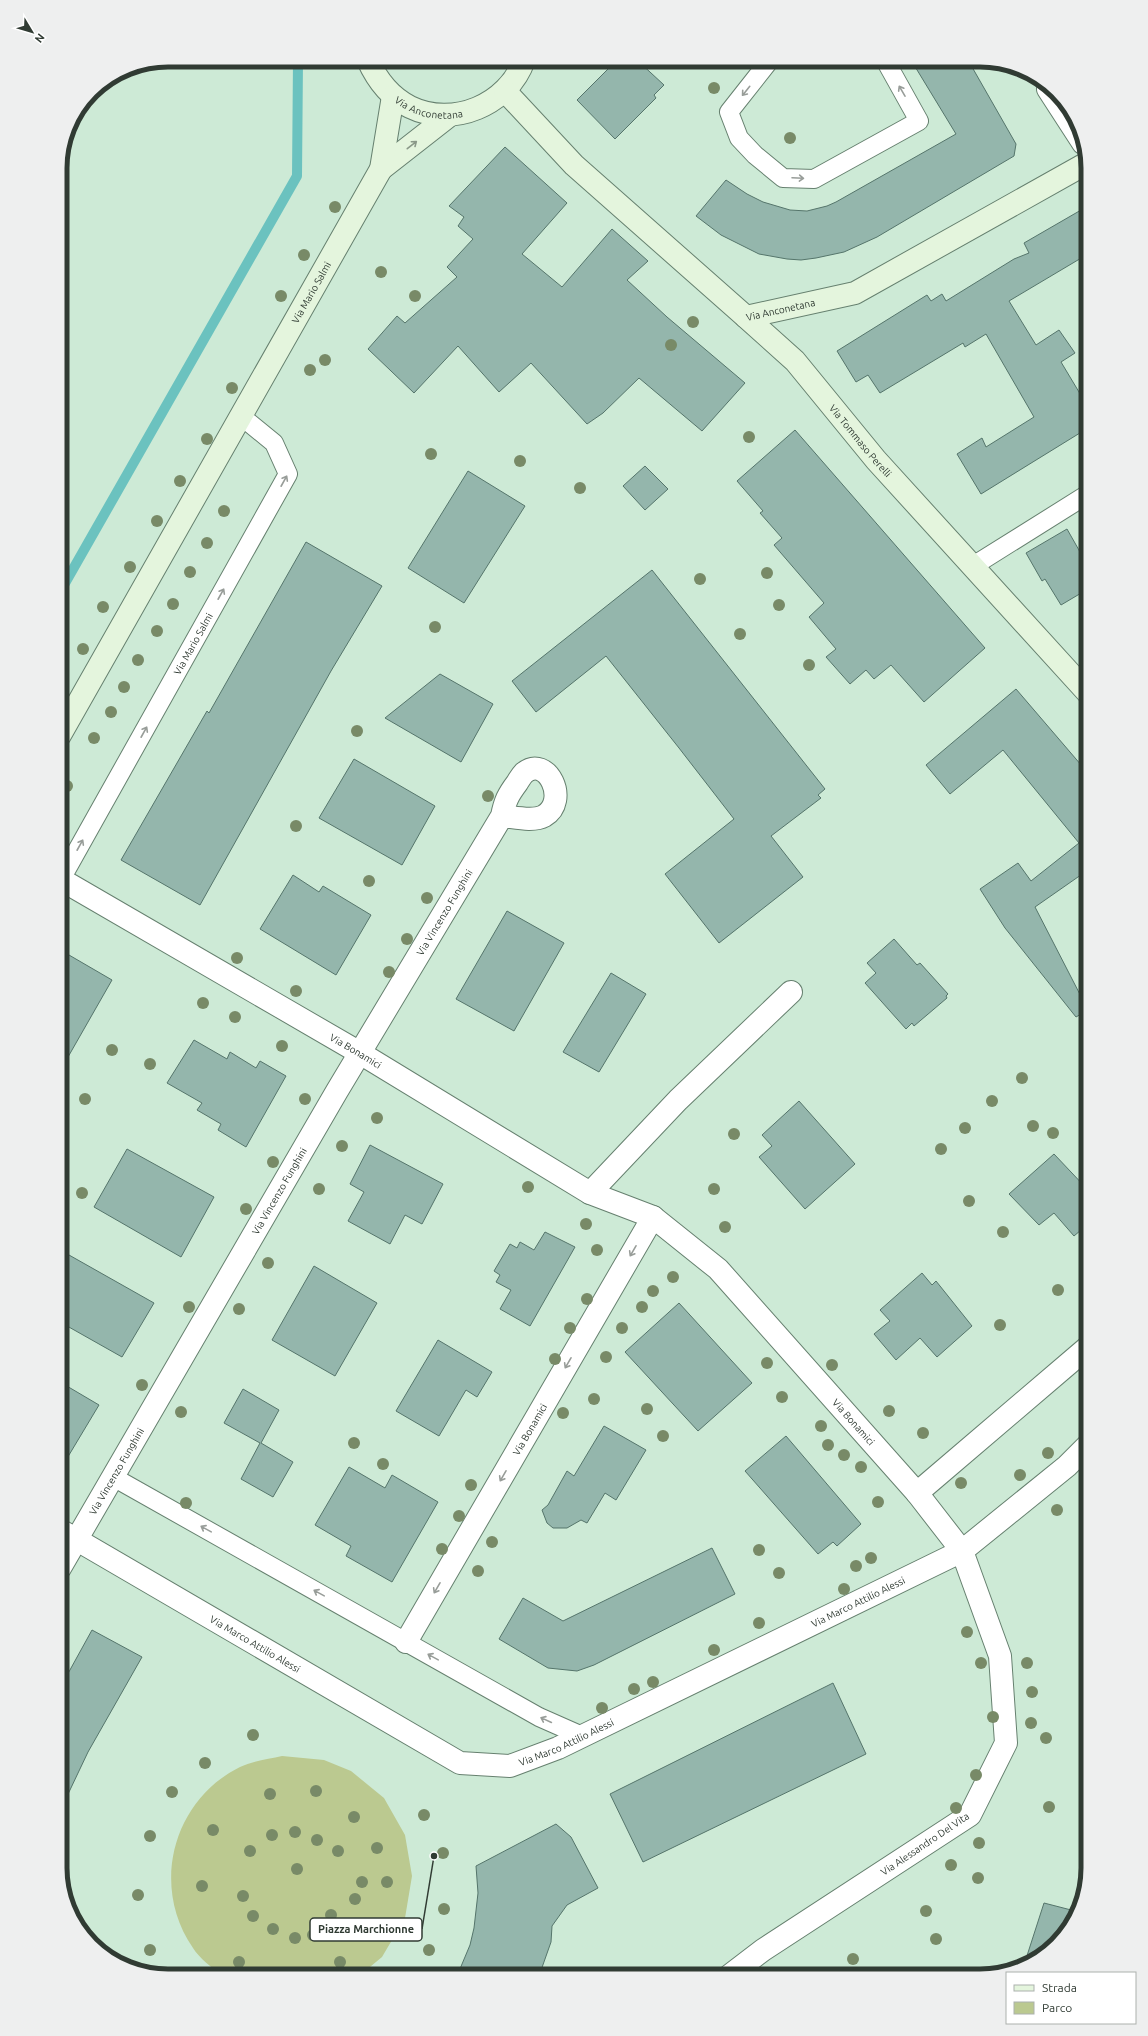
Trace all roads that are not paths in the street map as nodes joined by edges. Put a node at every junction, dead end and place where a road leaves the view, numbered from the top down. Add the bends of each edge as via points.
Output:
1 (371, 67) edge
2 (521, 67) edge
3 (764, 67) edge
4 (889, 67) edge
5 (505, 91) junction
6 (393, 96) junction
7 (1058, 105) edge
8 (450, 115) junction
9 (1068, 119) edge
10 (1081, 166) edge
11 (381, 169) junction
12 (746, 317) junction
13 (241, 416) junction
14 (1081, 498) edge
15 (973, 566) junction
16 (1081, 685) edge
17 (67, 723) edge
18 (502, 816) dead end
19 (67, 868) edge
20 (67, 884) edge
21 (791, 992) dead end
22 (360, 1053) junction
23 (590, 1193) junction
24 (653, 1217) junction
25 (1081, 1352) edge
26 (1081, 1452) edge
27 (1081, 1462) edge
28 (1067, 1466) junction
29 (113, 1477) junction
30 (918, 1493) junction
31 (68, 1535) edge
32 (962, 1551) junction
33 (406, 1642) junction
34 (582, 1736) junction
35 (738, 1969) edge

1 - 6 street, Via Anconetana via 377,79
2 - 5 street, Via Anconetana
3 -> 4 lane via 729,112 739,138 783,178 814,179 919,121
5 - 8 street, Via Anconetana via 489,103 470,112
5 - 12 street, Via Anconetana via 574,165
6 - 8 street, Via Anconetana via 430,114
6 - 11 street, Via Mario Salmi
7 - 9 street
11 -> 8 street, Via Mario Salmi
10 - 12 street, Via Anconetana via 856,293
11 - 13 street, Via Mario Salmi
12 - 15 street, Via Tommaso Perelli via 795,361 876,460
13 - 17 street, Via Mario Salmi
19 -> 13 lane, Via Mario Salmi via 288,474 274,443
14 - 15 lane
15 - 16 street, Via Tommaso Perelli
18 - 22 street, Via Vincenzo Funghini
20 - 22 street, Via Bonamici
21 - 23 street via 678,1100
22 - 23 street, Via Bonamici
22 - 29 street, Via Vincenzo Funghini
23 - 24 street, Via Bonamici
24 - 30 street, Via Bonamici via 718,1269
24 -> 33 street, Via Bonamici
25 - 30 street
26 - 28 street, Via Marco Attilio Alessi
27 - 28 street, Via Marco Attilio Alessi
28 - 32 street, Via Marco Attilio Alessi
29 - 31 street, Via Vincenzo Funghini
33 -> 29 lane
30 - 32 street, Via Bonamici
31 - 34 street, Via Marco Attilio Alessi via 460,1763 510,1766
32 - 34 street, Via Marco Attilio Alessi
32 - 35 street, Via Alessandro Del Vita via 1000,1656 1006,1743 970,1815 763,1950
34 -> 33 lane via 538,1716

